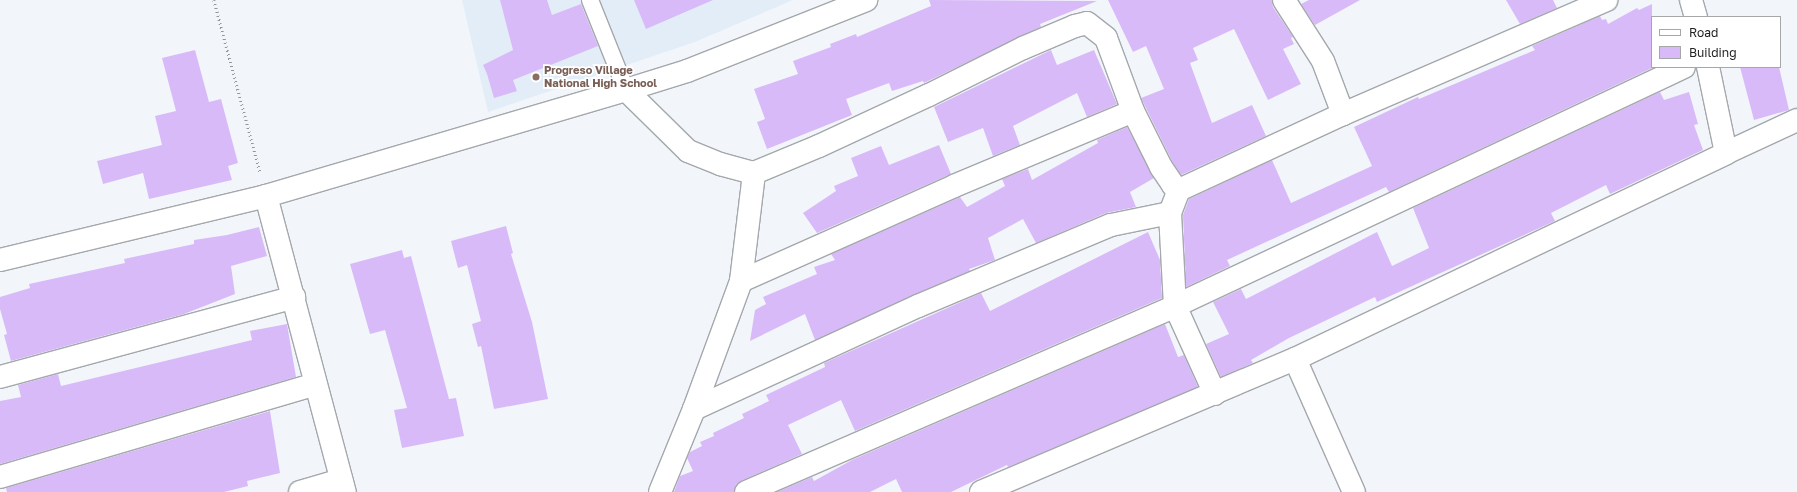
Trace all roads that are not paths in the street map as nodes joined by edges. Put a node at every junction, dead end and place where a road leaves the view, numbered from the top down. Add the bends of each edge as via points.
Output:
1 (590, 0) edge
2 (866, 0) edge
3 (1284, 0) edge
4 (1606, 0) edge
5 (1692, 0) edge
6 (1696, 16) edge
7 (1682, 68) edge
8 (1708, 68) edge
9 (626, 90) junction
10 (1133, 111) junction
11 (1344, 114) junction
12 (1797, 120) edge
13 (1726, 153) junction
14 (754, 172) junction
15 (1179, 190) junction
16 (266, 196) junction
17 (1170, 213) junction
18 (0, 260) edge
19 (741, 280) junction
20 (294, 297) junction
21 (1176, 306) junction
22 (1295, 359) junction
23 (0, 377) edge
24 (316, 384) junction
25 (1215, 394) junction
26 (694, 410) junction
27 (0, 477) edge
28 (343, 486) edge
29 (300, 492) edge
30 (660, 492) edge
31 (746, 492) edge
32 (981, 492) edge
33 (1354, 492) edge

1 - 9 lane
2 - 9 street via 687,71
3 - 11 street via 1323,61
4 - 11 street
5 - 6 street
7 - 21 street
8 - 13 street
9 - 14 street via 688,151 720,164
9 - 16 street
10 - 14 street via 1106,38 1087,23 1023,48 922,99 819,146
10 - 15 street via 1161,167
10 - 19 street
11 - 15 street
12 - 13 street
13 - 22 street
14 - 19 street
15 - 17 street
16 - 18 street
16 - 20 street
17 - 21 street
17 - 26 street via 1111,225 918,306
19 - 26 street
20 - 23 street
20 - 24 street
21 - 25 street
21 - 31 street
22 - 25 street
22 - 33 street
24 - 27 street
24 - 28 street
25 - 32 street
26 - 30 street
28 - 29 street

